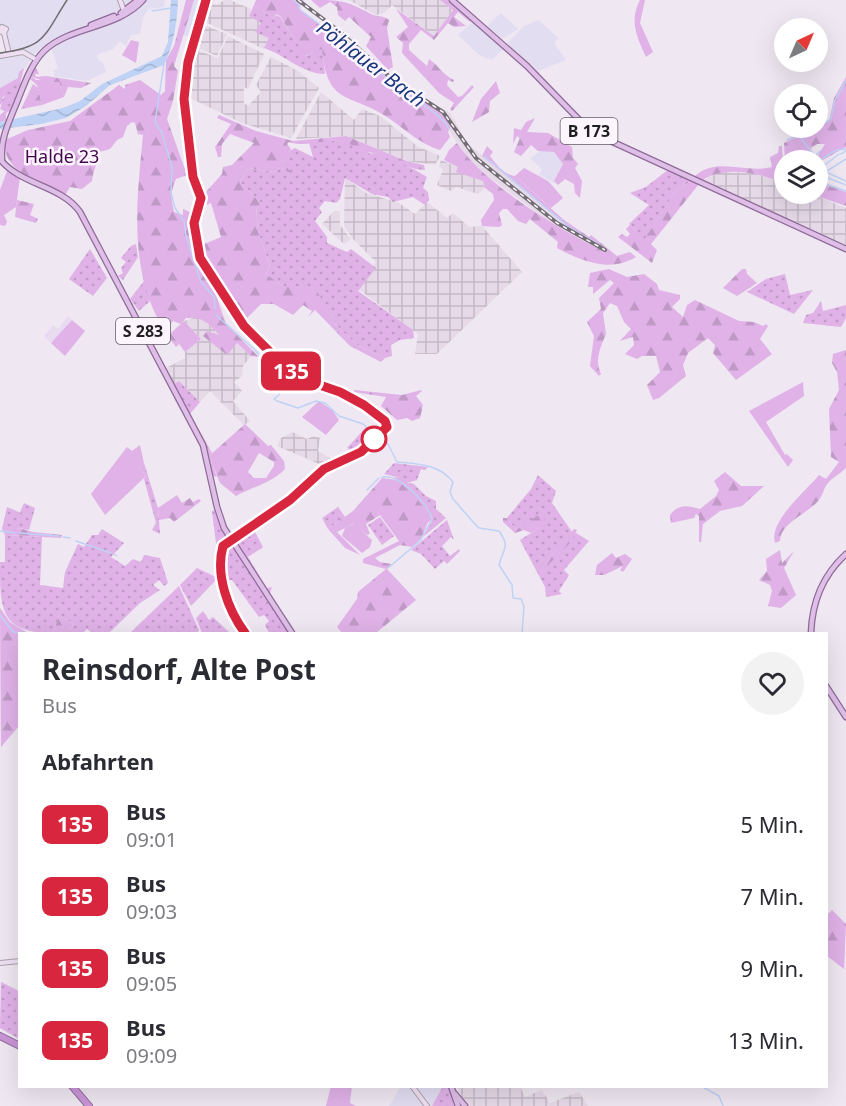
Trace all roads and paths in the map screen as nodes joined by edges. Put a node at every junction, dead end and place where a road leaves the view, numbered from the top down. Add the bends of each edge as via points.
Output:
1 (120, 0) edge
2 (138, 0) edge
3 (143, 0) edge
4 (452, 0) edge
5 (125, 13) junction
6 (1, 32) edge
7 (9, 54) junction
8 (0, 56) edge
9 (34, 57) junction
10 (1, 138) edge
11 (0, 149) edge
12 (1, 162) edge
13 (846, 249) edge
14 (846, 554) edge
15 (291, 632) edge
16 (811, 632) edge
17 (828, 689) edge
18 (846, 717) edge
19 (18, 960) edge
20 (0, 963) edge
21 (0, 1037) edge
22 (18, 1046) edge
23 (76, 1088) edge
24 (414, 1088) edge
25 (451, 1088) edge
26 (91, 1106) edge
27 (427, 1106) edge
28 (456, 1106) edge
29 (465, 1106) edge

1 - 5 main road
2 - 5 main road
3 - 5 main road
4 - 13 main road, B 173 via 527,66 587,129
5 - 9 main road via 61,40
5 - 9 main road via 62,36
6 - 7 main road
7 - 8 main road
7 - 9 main road via 23,52
9 - 10 main road
10 - 11 main road
11 - 12 main road
12 - 15 main road, S 283 via 62,196 80,212 198,435 223,525
14 - 16 main road via 820,589
17 - 18 main road
19 - 20 main road
21 - 22 highway
23 - 26 highway
24 - 27 main road
25 - 28 main road
25 - 29 main road

